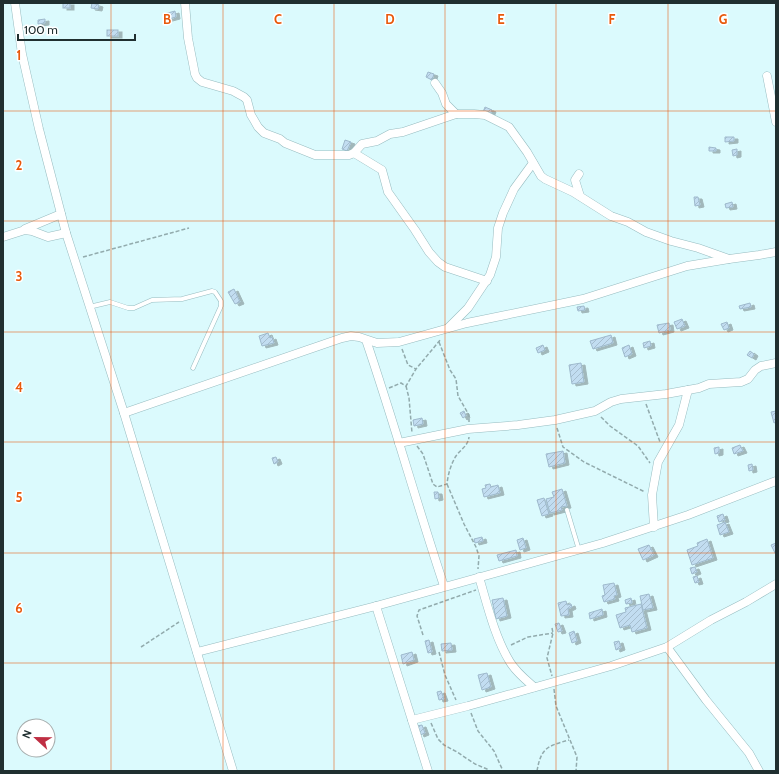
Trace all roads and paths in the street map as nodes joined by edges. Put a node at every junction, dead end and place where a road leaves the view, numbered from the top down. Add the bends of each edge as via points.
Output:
1 (15, 3) edge
2 (185, 3) edge
3 (767, 76) dead end
4 (435, 83) dead end
5 (456, 114) junction
6 (776, 122) edge
7 (354, 153) junction
8 (534, 163) junction
9 (579, 174) dead end
10 (580, 196) junction
11 (61, 214) junction
12 (189, 228) dead end
13 (24, 230) junction
14 (66, 233) junction
15 (3, 237) edge
16 (776, 252) edge
17 (74, 259) junction
18 (728, 259) junction
19 (487, 281) junction
20 (89, 307) junction
21 (447, 329) junction
22 (366, 340) junction
23 (399, 342) junction
24 (439, 342) junction
25 (776, 363) edge
26 (193, 368) dead end
27 (416, 369) junction
28 (688, 390) junction
29 (382, 391) junction
30 (643, 396) junction
31 (595, 411) junction
32 (124, 413) junction
33 (555, 420) junction
34 (468, 429) junction
35 (399, 443) junction
36 (663, 451) junction
37 (656, 473) junction
38 (776, 481) edge
39 (447, 484) junction
40 (437, 487) dead end
41 (652, 495) junction
42 (567, 510) dead end
43 (654, 527) junction
44 (578, 550) junction
45 (479, 577) junction
46 (776, 584) edge
47 (444, 586) junction
48 (482, 588) junction
49 (376, 606) junction
50 (187, 616) junction
51 (552, 628) dead end
52 (553, 633) junction
53 (423, 635) dead end
54 (141, 647) dead end
55 (667, 647) junction
56 (504, 649) junction
57 (198, 652) junction
58 (439, 652) dead end
59 (553, 681) junction
60 (534, 687) junction
61 (468, 706) junction
62 (459, 708) junction
63 (429, 714) junction
64 (412, 720) junction
65 (569, 740) junction
66 (233, 771) edge
67 (428, 771) edge
68 (489, 771) edge
69 (503, 771) edge
70 (537, 771) edge
71 (576, 771) edge
72 (759, 771) edge

1 - 11 street via 22,54
2 - 7 street via 188,38 197,78 244,97 251,115 264,133 315,155
3 - 6 street
4 - 5 street via 446,104
5 - 7 street via 362,144
5 - 8 street via 480,114 506,125 513,131
7 - 19 street via 382,170 388,192 438,262
8 - 10 street via 545,179
8 - 19 street via 514,189 507,203 498,228 496,257
9 - 10 street via 575,180
10 - 18 street via 610,216 646,232
11 - 13 street
11 - 14 street
12 - 17 path
13 - 14 street via 48,237
13 - 15 street
14 - 17 street
16 - 18 street
17 - 20 street
18 - 21 street via 687,266 583,299
19 - 21 street via 468,308
20 - 26 lane via 110,302 134,308 152,300 182,299 215,292 221,306
20 - 32 street
21 - 23 street
21 - 24 path
22 - 23 street via 377,343
22 - 29 street
22 - 32 street via 351,336 342,338
23 - 27 path via 408,365
24 - 27 path
24 - 34 path via 456,379 458,396 469,415
25 - 28 street via 761,366 748,379 741,382 709,384
27 - 29 path via 406,386 399,383
28 - 30 street
28 - 36 street via 679,424
29 - 35 street
30 - 31 street via 620,399
30 - 36 path
31 - 33 street
31 - 37 path via 610,426 638,446
32 - 50 street
33 - 34 street
33 - 41 path via 563,447 584,462
34 - 35 street
34 - 39 path via 468,441 455,457
35 - 47 street
36 - 37 street
37 - 41 street
38 - 43 street
39 - 40 path
39 - 45 path via 476,547 479,556
41 - 43 street
42 - 44 lane
43 - 44 street
44 - 45 street
45 - 47 street
45 - 48 street
46 - 55 street
47 - 49 street
48 - 53 path via 419,610 417,616
48 - 56 street
49 - 57 street
49 - 64 street
50 - 54 path
50 - 57 street
51 - 52 path
52 - 56 path via 528,637
52 - 59 path via 547,658
55 - 59 street via 611,666
55 - 72 street via 750,753
56 - 60 street via 522,677
57 - 66 street
58 - 62 path via 445,675
59 - 60 street
59 - 65 path via 556,706
60 - 61 street
61 - 62 street
61 - 69 path via 478,731 494,751
62 - 63 street
63 - 64 street
63 - 68 path via 435,733 444,745
64 - 67 street
65 - 70 path via 548,746 543,752
65 - 71 path via 576,756

